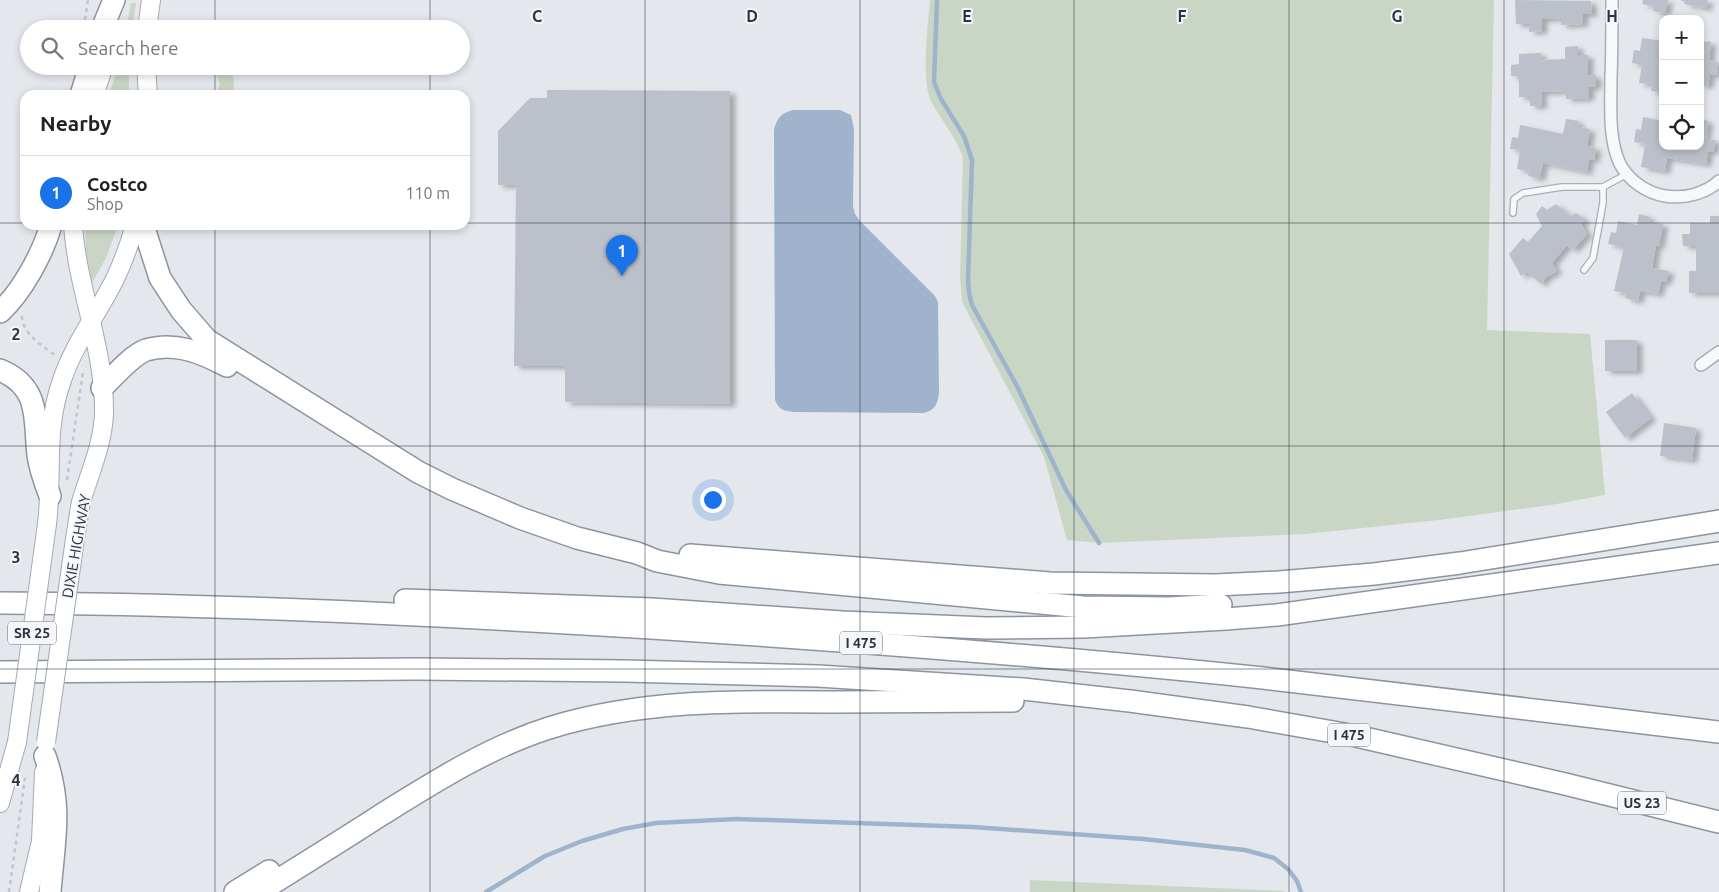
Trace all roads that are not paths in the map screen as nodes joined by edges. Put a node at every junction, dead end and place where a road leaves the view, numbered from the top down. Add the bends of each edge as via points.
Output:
1 (116, 0) edge
2 (151, 0) edge
3 (1612, 0) edge
4 (99, 20) edge
5 (113, 20) edge
6 (148, 20) edge
7 (87, 75) edge
8 (101, 75) edge
9 (147, 75) edge
10 (83, 90) edge
11 (96, 90) edge
12 (148, 90) edge
13 (1627, 174) junction
14 (1719, 181) edge
15 (1602, 187) junction
16 (1513, 213) dead end
17 (49, 230) edge
18 (74, 230) edge
19 (133, 230) edge
20 (145, 230) edge
21 (1584, 270) dead end
22 (0, 312) edge
23 (91, 321) junction
24 (1719, 352) edge
25 (1702, 365) dead end
26 (0, 370) edge
27 (102, 388) junction
28 (330, 418) junction
29 (58, 492) junction
30 (1719, 521) edge
31 (1719, 545) edge
32 (637, 553) junction
33 (1719, 554) edge
34 (4, 603) edge
35 (0, 672) edge
36 (1130, 701) junction
37 (1719, 732) edge
38 (45, 749) junction
39 (468, 764) junction
40 (1566, 784) junction
41 (0, 802) edge
42 (1719, 822) edge
43 (1719, 836) edge
44 (29, 892) edge
45 (50, 892) edge
46 (235, 892) edge
47 (259, 892) edge

1 - 4 highway
1 - 5 main road
2 - 6 main road
3 - 13 street via 1612,133 1617,155
7 - 10 highway
8 - 11 main road
9 - 12 main road
13 - 14 street via 1650,192 1672,197 1694,195
13 - 15 lane
15 - 16 lane via 1523,192 1514,199
15 - 21 lane via 1604,203 1593,258
17 - 22 highway via 43,248 13,300
18 - 23 main road, DIXIE HIGHWAY
19 - 23 main road, DIXIE HIGHWAY / SR 25 via 115,279
20 - 28 highway via 160,278 208,340
23 - 27 main road, DIXIE HIGHWAY
23 - 29 main road, DIXIE HIGHWAY / SR 25 via 73,354 54,405 50,430
24 - 25 street
26 - 29 highway via 14,376 32,399 42,474
27 - 28 highway via 125,364 145,350 174,346 201,353
27 - 38 main road, DIXIE HIGHWAY, bridge via 104,414 100,441 81,503
28 - 32 highway via 452,489 576,538
29 - 41 main road, DIXIE HIGHWAY / SR 25, bridge via 47,524 17,742
30 - 32 highway via 1374,574 1216,585 1050,583
31 - 32 highway via 1314,600 1160,608 1039,604 719,573 657,561
33 - 34 highway via 1277,615 1084,627 937,627 652,609 382,600
34 - 37 highway, I 475 via 250,608 512,619 820,639 1264,678
35 - 36 highway, I 475 via 418,669 818,676 1023,689
36 - 39 highway via 740,701 675,704 589,717 547,729
36 - 40 highway, I 475 via 1356,736
38 - 44 main road, DIXIE HIGHWAY via 42,841
38 - 45 highway via 56,798 57,826
39 - 46 highway via 428,779 382,803
39 - 47 highway
40 - 42 highway, US 23
40 - 43 highway

